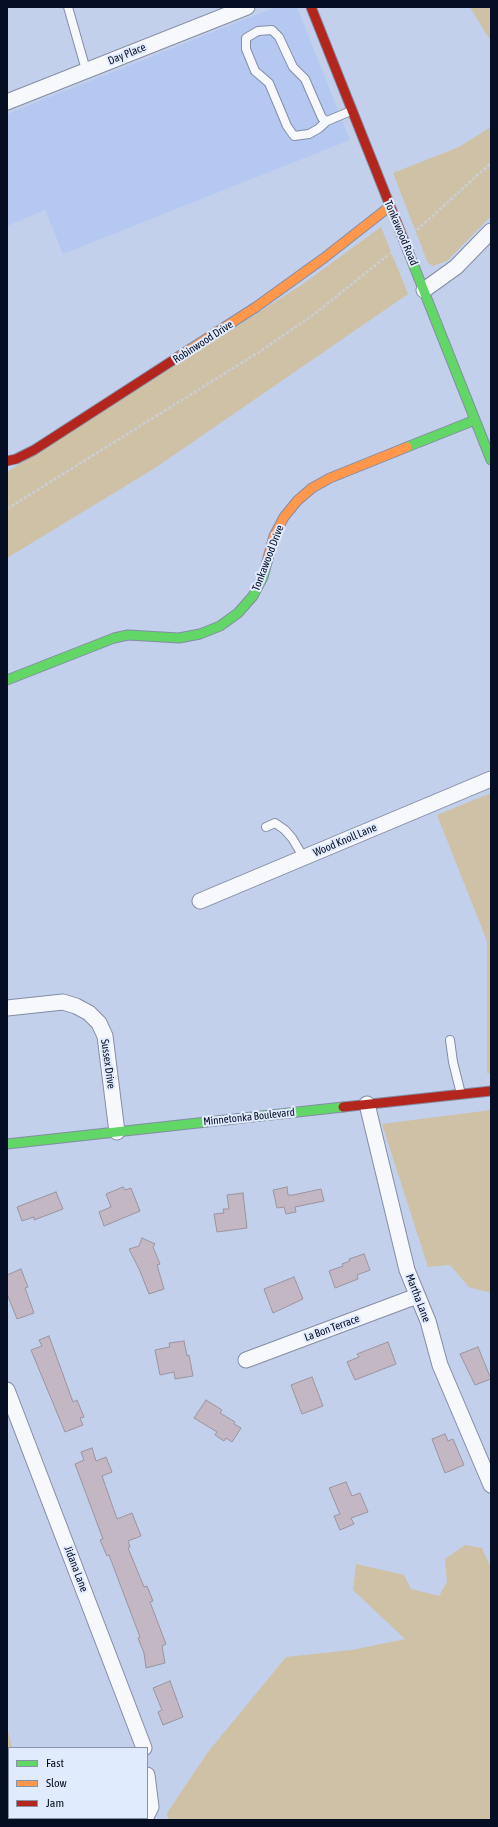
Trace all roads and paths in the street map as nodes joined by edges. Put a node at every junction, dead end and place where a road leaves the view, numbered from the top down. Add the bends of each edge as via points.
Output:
1 (68, 7) edge
2 (247, 7) edge
3 (311, 7) edge
4 (86, 70) junction
5 (7, 102) edge
6 (351, 111) junction
7 (327, 121) junction
8 (491, 163) edge
9 (389, 207) junction
10 (491, 231) edge
11 (404, 241) junction
12 (424, 290) junction
13 (475, 420) junction
14 (7, 460) edge
15 (491, 460) edge
16 (7, 509) edge
17 (7, 680) edge
18 (491, 779) edge
19 (266, 827) dead end
20 (304, 858) junction
21 (200, 901) dead end
22 (7, 1008) edge
23 (450, 1040) dead end
24 (491, 1091) edge
25 (461, 1094) junction
26 (367, 1104) junction
27 (117, 1132) junction
28 (7, 1144) edge
29 (418, 1296) junction
30 (246, 1360) dead end
31 (7, 1390) edge
32 (491, 1485) edge
33 (144, 1747) edge
34 (148, 1783) edge
35 (148, 1813) edge

1 - 4 lane
2 - 4 street, Day Place
3 - 6 street, Tonkawood Road
4 - 5 street, Day Place
6 - 7 lane
6 - 9 street, Tonkawood Road
7 - 7 lane via 322,118 305,79 293,67 279,37 272,30 258,31 246,38 246,49 255,71 269,83 287,126 294,136 309,134
8 - 11 path
9 - 11 street, Tonkawood Road
9 - 14 street, Robinwood Drive via 256,307 34,450 16,460
10 - 12 street via 456,267
11 - 12 street, Tonkawood Road
11 - 16 path via 312,315 259,352
12 - 13 street, Tonkawood Road
13 - 15 street, Tonkawood Road
13 - 17 street, Tonkawood Drive via 330,478 312,488 284,517 274,536 263,577 252,596 238,613 220,626 200,634 179,638 142,634 114,638
18 - 20 street, Wood Knoll Lane
19 - 20 lane via 275,824 285,830
20 - 21 street, Wood Knoll Lane
22 - 27 street, Sussex Drive via 63,1002 89,1013 98,1023 105,1036
23 - 25 lane
24 - 25 street, Minnetonka Boulevard
25 - 26 street, Minnetonka Boulevard
26 - 27 street, Minnetonka Boulevard
26 - 29 street, Martha Lane via 407,1270
27 - 28 street, Minnetonka Boulevard
29 - 30 street, La Bon Terrace
29 - 32 street, Martha Lane via 428,1321 440,1366
31 - 33 street, Jidana Lane
34 - 35 street via 151,1807

